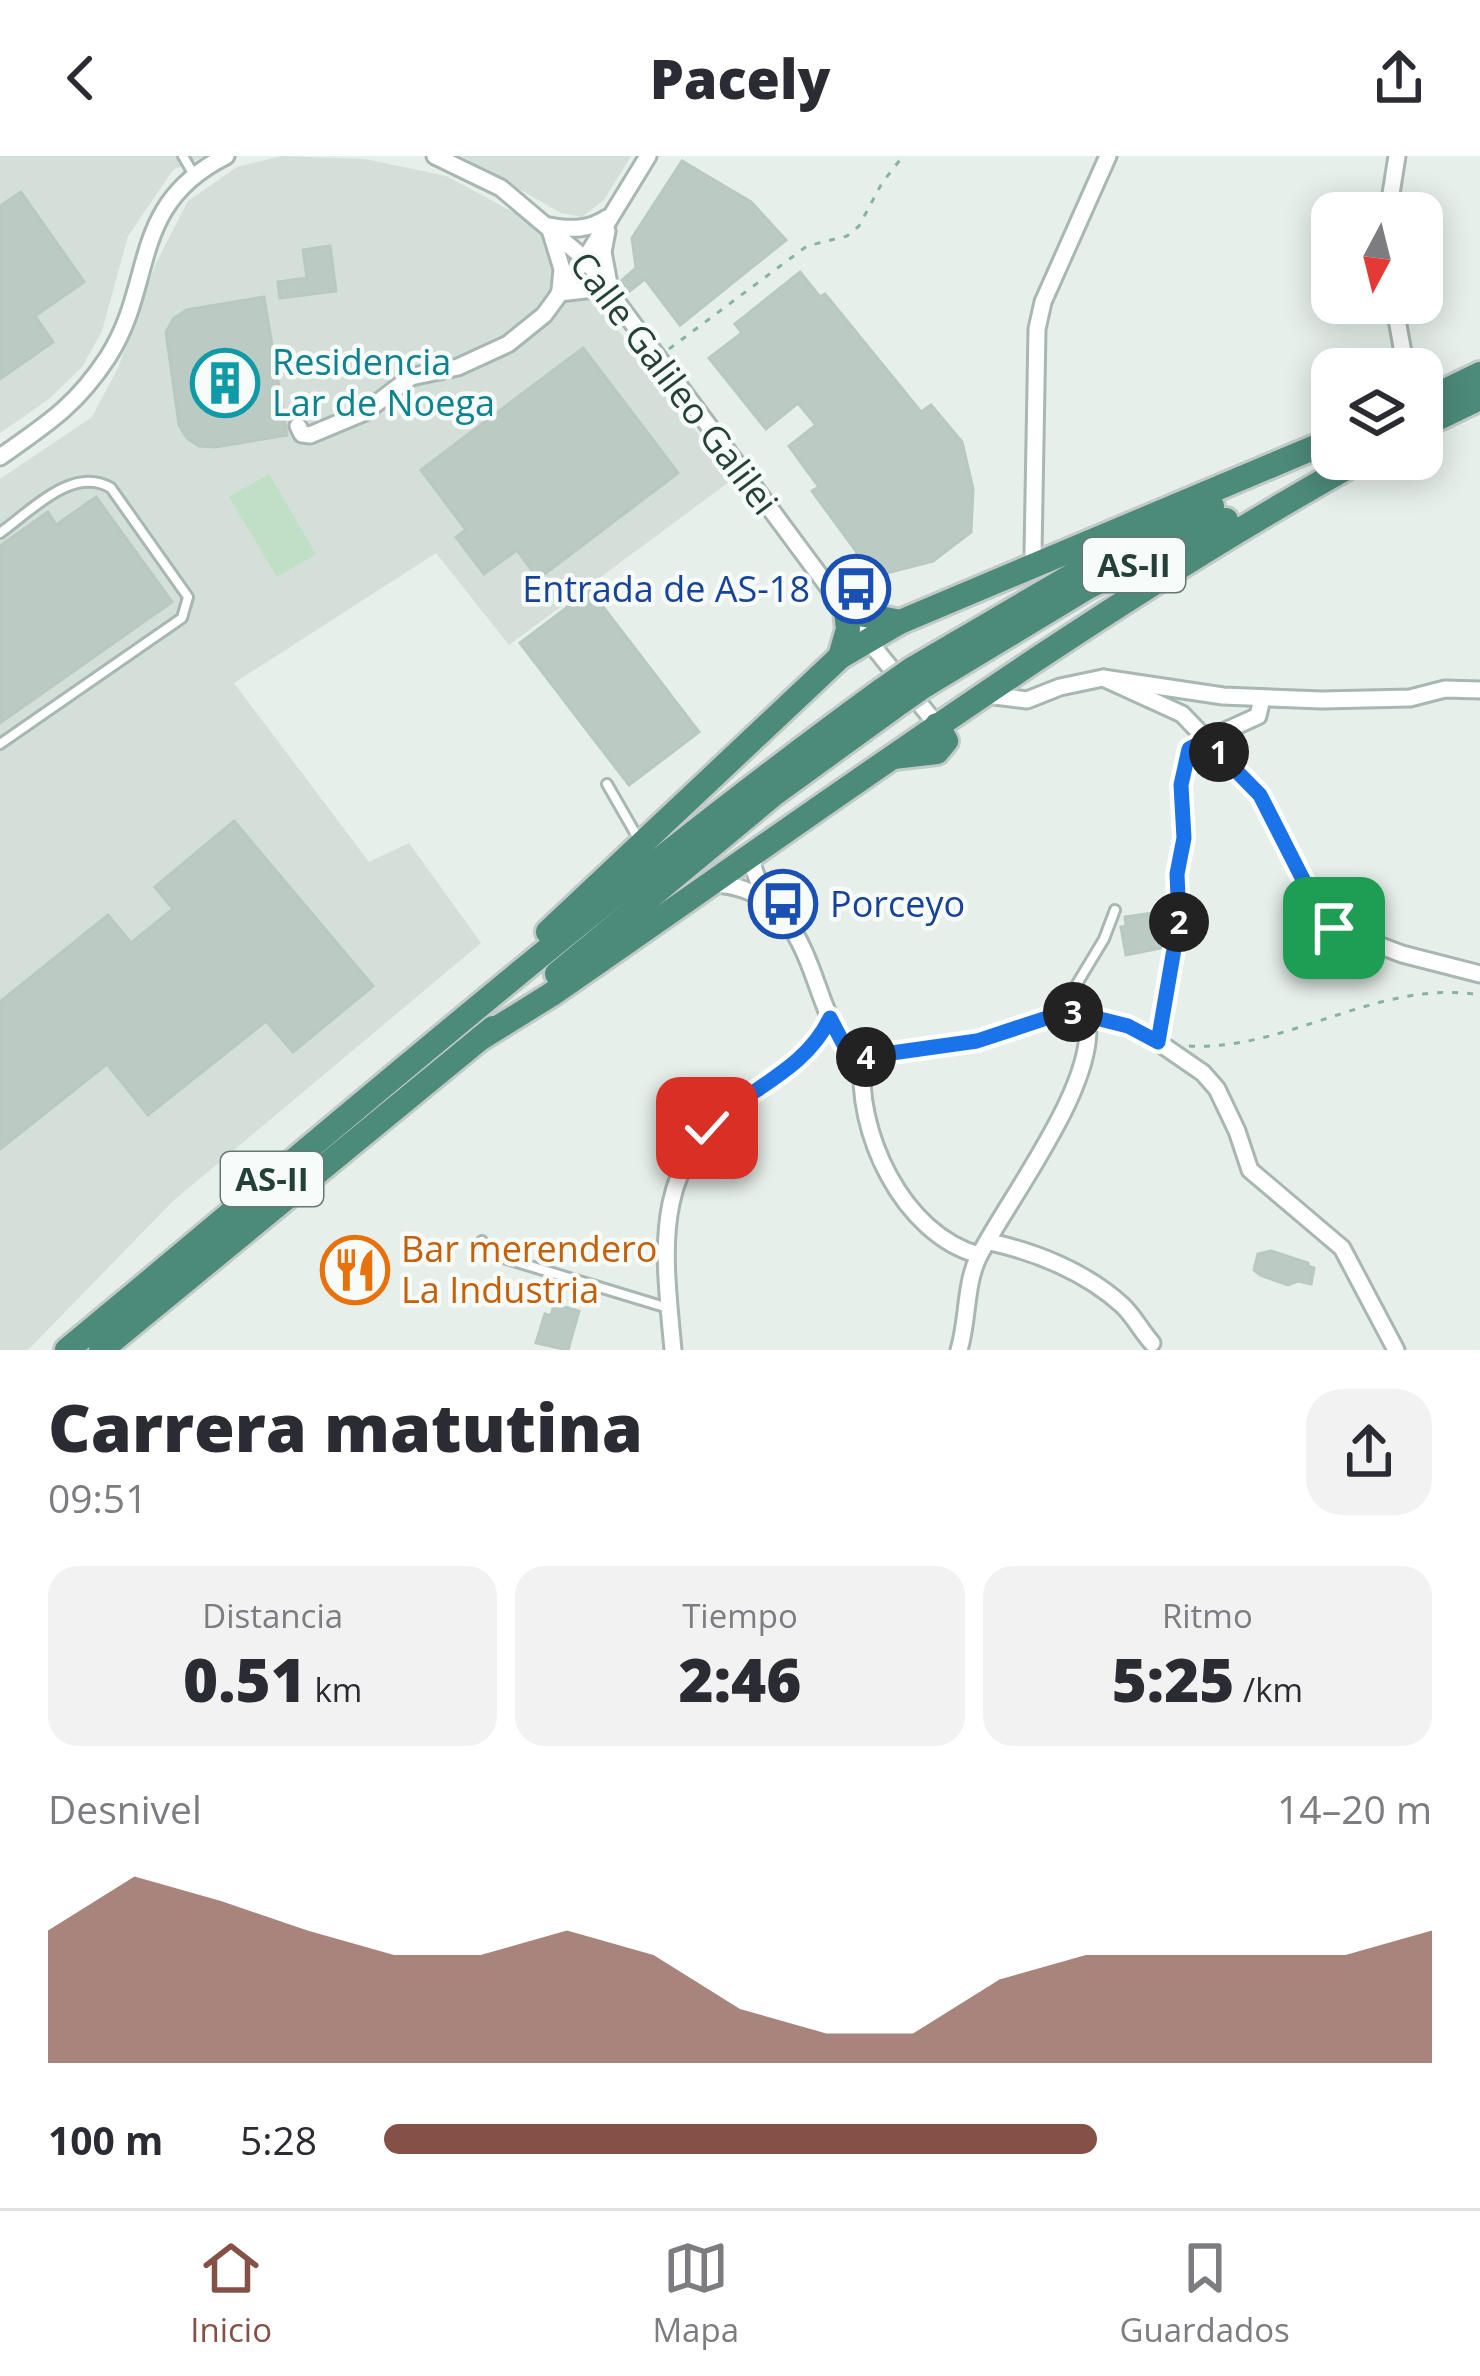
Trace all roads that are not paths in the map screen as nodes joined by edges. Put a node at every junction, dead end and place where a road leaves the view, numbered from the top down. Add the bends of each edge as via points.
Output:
1 (182, 156) edge
2 (226, 156) edge
3 (435, 156) edge
4 (648, 156) edge
5 (1108, 156) edge
6 (1397, 156) edge
7 (194, 176) junction
8 (1391, 192) edge
9 (610, 217) junction
10 (548, 226) junction
11 (585, 259) junction
12 (559, 293) junction
13 (615, 299) junction
14 (1480, 374) edge
15 (1443, 392) edge
16 (1480, 398) edge
17 (1443, 416) edge
18 (298, 426) dead end
19 (1311, 451) edge
20 (1311, 454) edge
21 (0, 457) edge
22 (1314, 480) edge
23 (1322, 480) edge
24 (0, 533) edge
25 (1038, 561) junction
26 (846, 610) junction
27 (900, 622) junction
28 (871, 645) junction
29 (840, 657) junction
30 (918, 678) junction
31 (1103, 678) junction
32 (992, 687) junction
33 (1060, 687) junction
34 (1480, 690) edge
35 (1262, 698) junction
36 (888, 699) junction
37 (937, 725) junction
38 (1206, 740) junction
39 (0, 744) edge
40 (608, 784) dead end
41 (642, 844) junction
42 (739, 867) junction
43 (766, 902) junction
44 (1115, 910) dead end
45 (1480, 974) edge
46 (476, 1008) junction
47 (1068, 1011) junction
48 (1086, 1014) junction
49 (830, 1018) junction
50 (481, 1038) junction
51 (1158, 1042) junction
52 (863, 1057) junction
53 (482, 1241) dead end
54 (984, 1248) junction
55 (669, 1309) junction
56 (1152, 1343) dead end
57 (67, 1350) edge
58 (101, 1350) edge
59 (673, 1350) edge
60 (959, 1350) edge
61 (1396, 1350) edge

1 - 7 lane
2 - 7 street
3 - 10 street, Calle Galileo Galilei via 501,188
4 - 9 street
5 - 25 street via 1037,329
6 - 8 street
7 - 21 street via 149,236 110,354 70,408
9 - 10 street via 571,230
9 - 11 street
9 - 13 street via 604,269
10 - 11 street, Calle Galileo Galilei
10 - 12 street via 562,269
11 - 12 street
11 - 13 street, Calle Galileo Galilei
12 - 13 street via 594,289
12 - 18 street via 508,344 411,377 365,412 310,435
13 - 26 street, Calle Galileo Galilei
14 - 15 highway
16 - 17 highway
19 - 25 highway
20 - 30 highway, AS-II via 1078,572
22 - 30 highway, AS-II
23 - 32 highway
24 - 39 lane via 78,479 99,481 188,597 182,618
25 - 27 highway
26 - 27 highway
26 - 28 street, Calle Galileo Galilei
26 - 29 highway
27 - 28 highway
28 - 29 highway
28 - 37 street, Calle Galileo Galilei
29 - 41 highway
30 - 36 highway, AS-II, bridge
31 - 33 street
31 - 35 street
31 - 38 street via 1182,714
32 - 33 street
32 - 33 street via 1027,700
32 - 37 highway
34 - 35 street via 1367,701
35 - 38 street via 1258,716
36 - 46 highway, AS-II via 761,778
36 - 50 highway, AS-II
37 - 42 highway via 946,741 937,752 891,757
38 - 45 street via 1260,795 1334,928
38 - 51 street via 1189,749 1181,785 1179,920
40 - 41 lane
41 - 46 highway
42 - 43 street
42 - 43 street via 753,867
42 - 50 highway
43 - 49 street via 805,951
44 - 47 lane
46 - 57 highway, AS-II
47 - 48 street
47 - 52 street via 977,1041
48 - 51 street
48 - 54 street via 1086,1061
49 - 52 street via 843,1043
49 - 55 street via 798,1063 707,1128 686,1163 664,1234
50 - 58 highway, AS-II
51 - 61 street via 1216,1089 1250,1170 1342,1248
52 - 54 street via 861,1089 896,1192 944,1240
53 - 55 lane via 487,1253
54 - 56 street via 1062,1265 1126,1308
54 - 60 street
55 - 59 street

